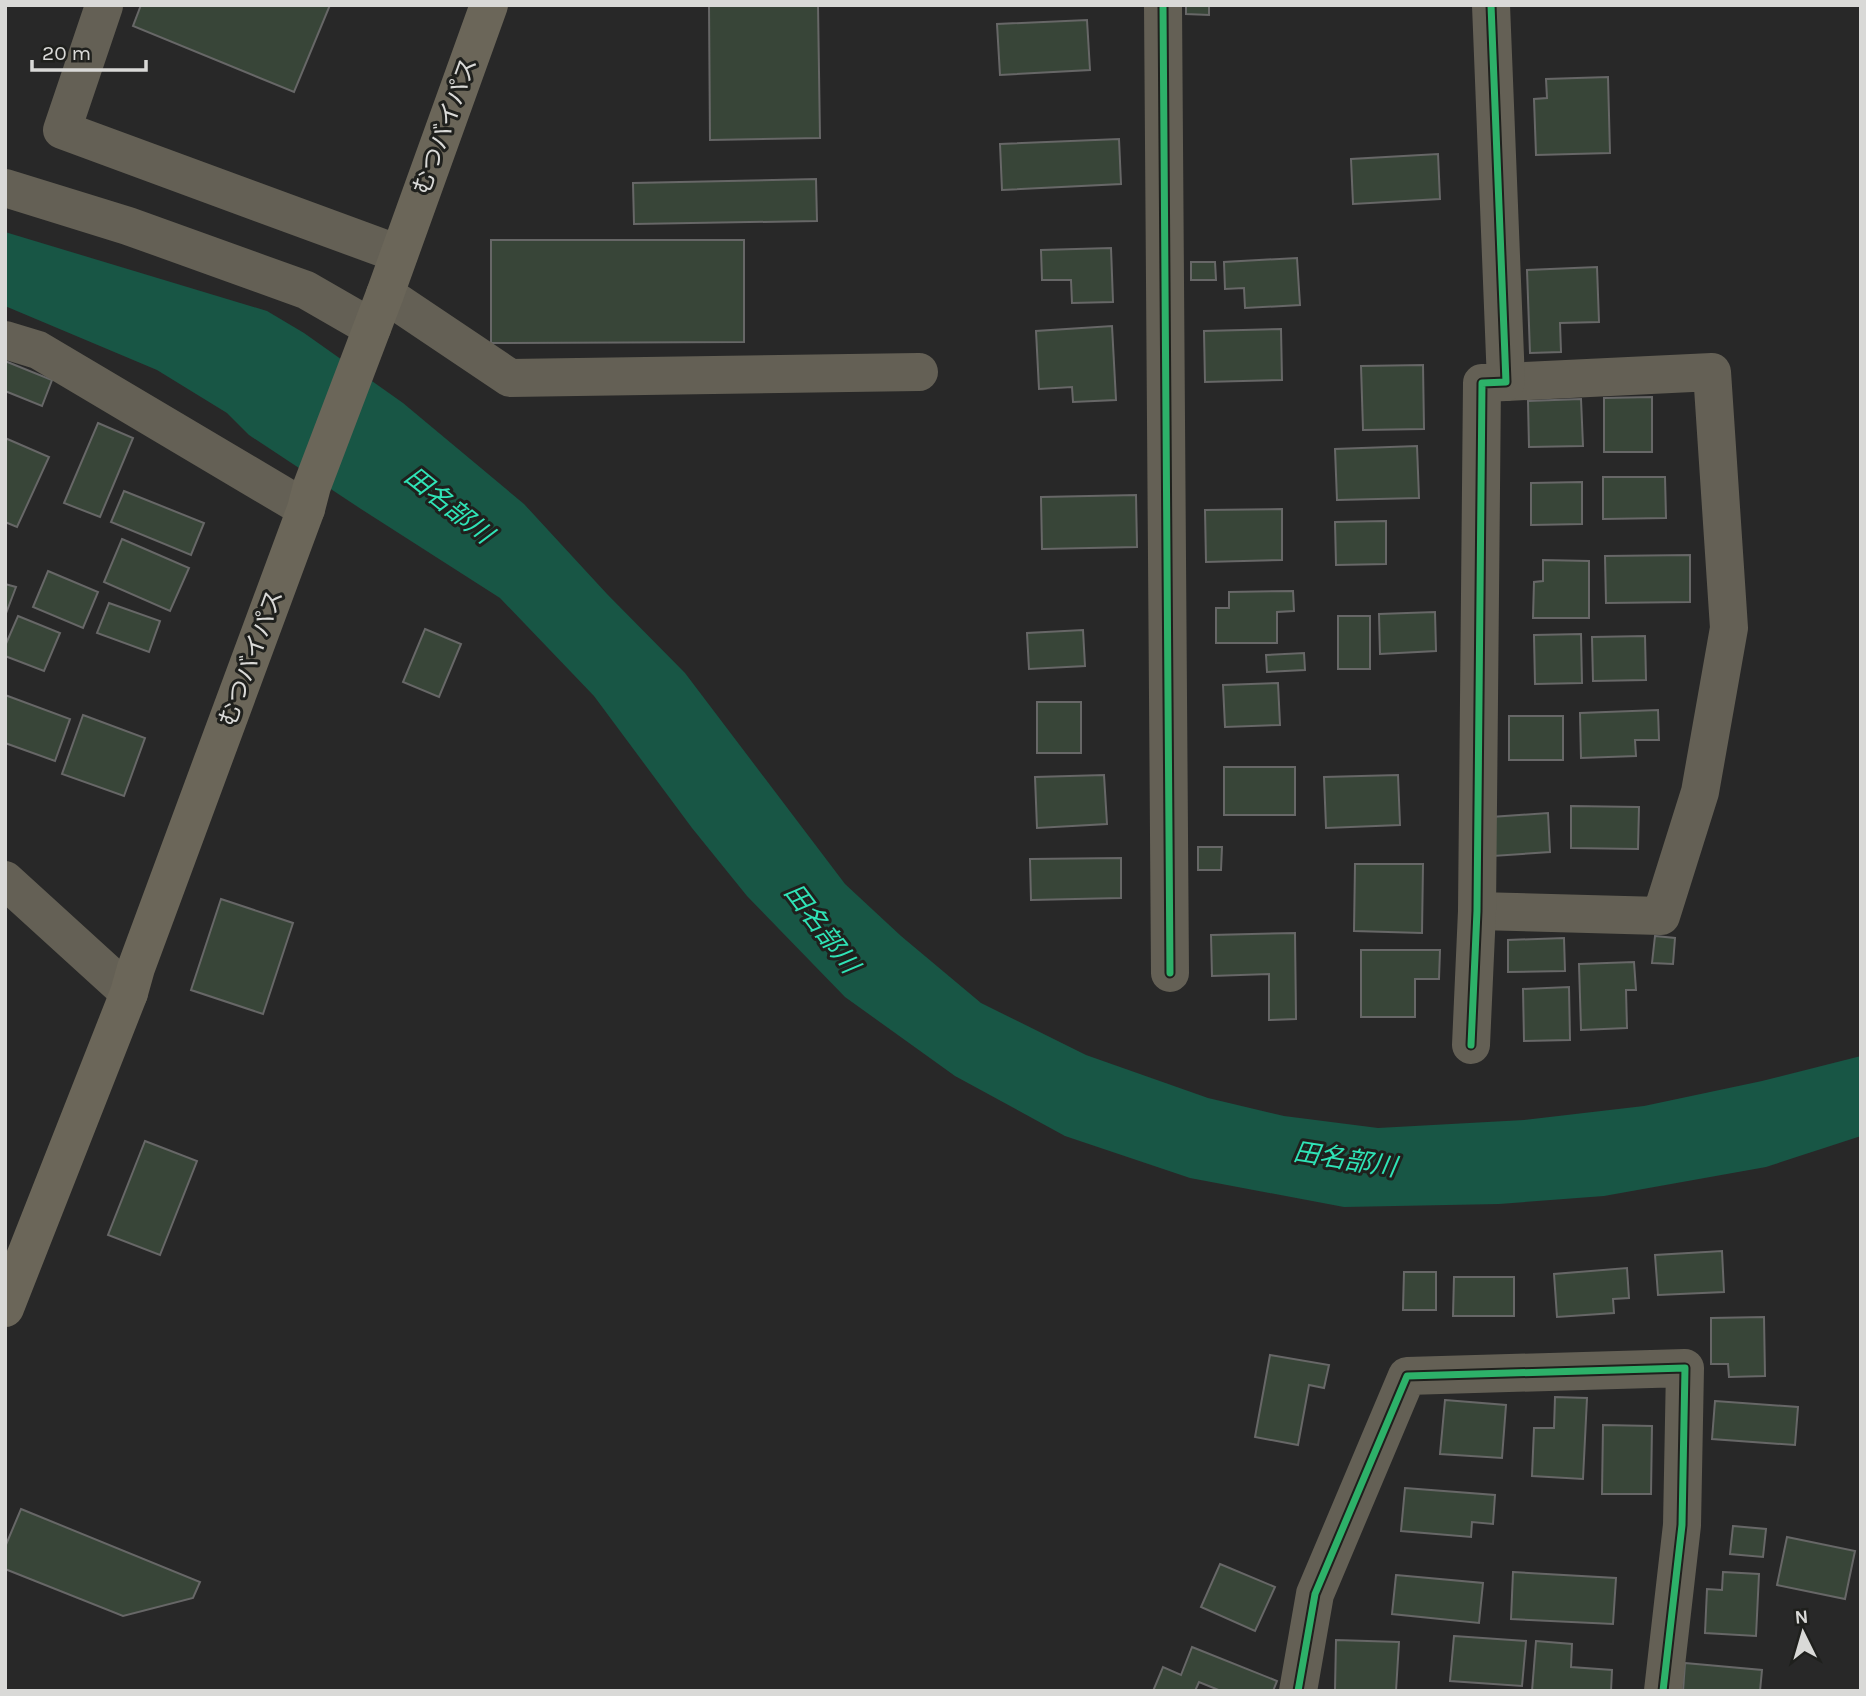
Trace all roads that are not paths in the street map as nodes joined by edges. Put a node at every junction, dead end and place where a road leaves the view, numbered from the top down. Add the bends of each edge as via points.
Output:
1 (489, 5) edge
2 (1163, 5) edge
3 (1491, 5) edge
4 (104, 6) edge
5 (5, 188) edge
6 (399, 254) junction
7 (374, 323) junction
8 (5, 340) edge
9 (919, 372) dead end
10 (1506, 382) junction
11 (309, 497) junction
12 (5, 880) edge
13 (1477, 911) junction
14 (1170, 974) dead end
15 (129, 993) junction
16 (1471, 1045) dead end
17 (5, 1308) edge
18 (1298, 1691) edge
19 (1663, 1691) edge

1 - 6 highway, むつバイパス
2 - 14 street
3 - 10 street
4 - 6 street via 62,130
5 - 7 street via 306,290
6 - 7 highway, むつバイパス
7 - 9 street via 510,378
7 - 11 highway, むつバイパス
8 - 11 street via 38,350
10 - 13 street via 1482,383
10 - 13 street via 1712,372 1729,628 1700,792 1661,916
11 - 15 highway, むつバイパス
12 - 15 street
13 - 16 street
15 - 17 highway, むつバイパス
18 - 19 street via 1315,1594 1407,1376 1685,1368 1682,1525

